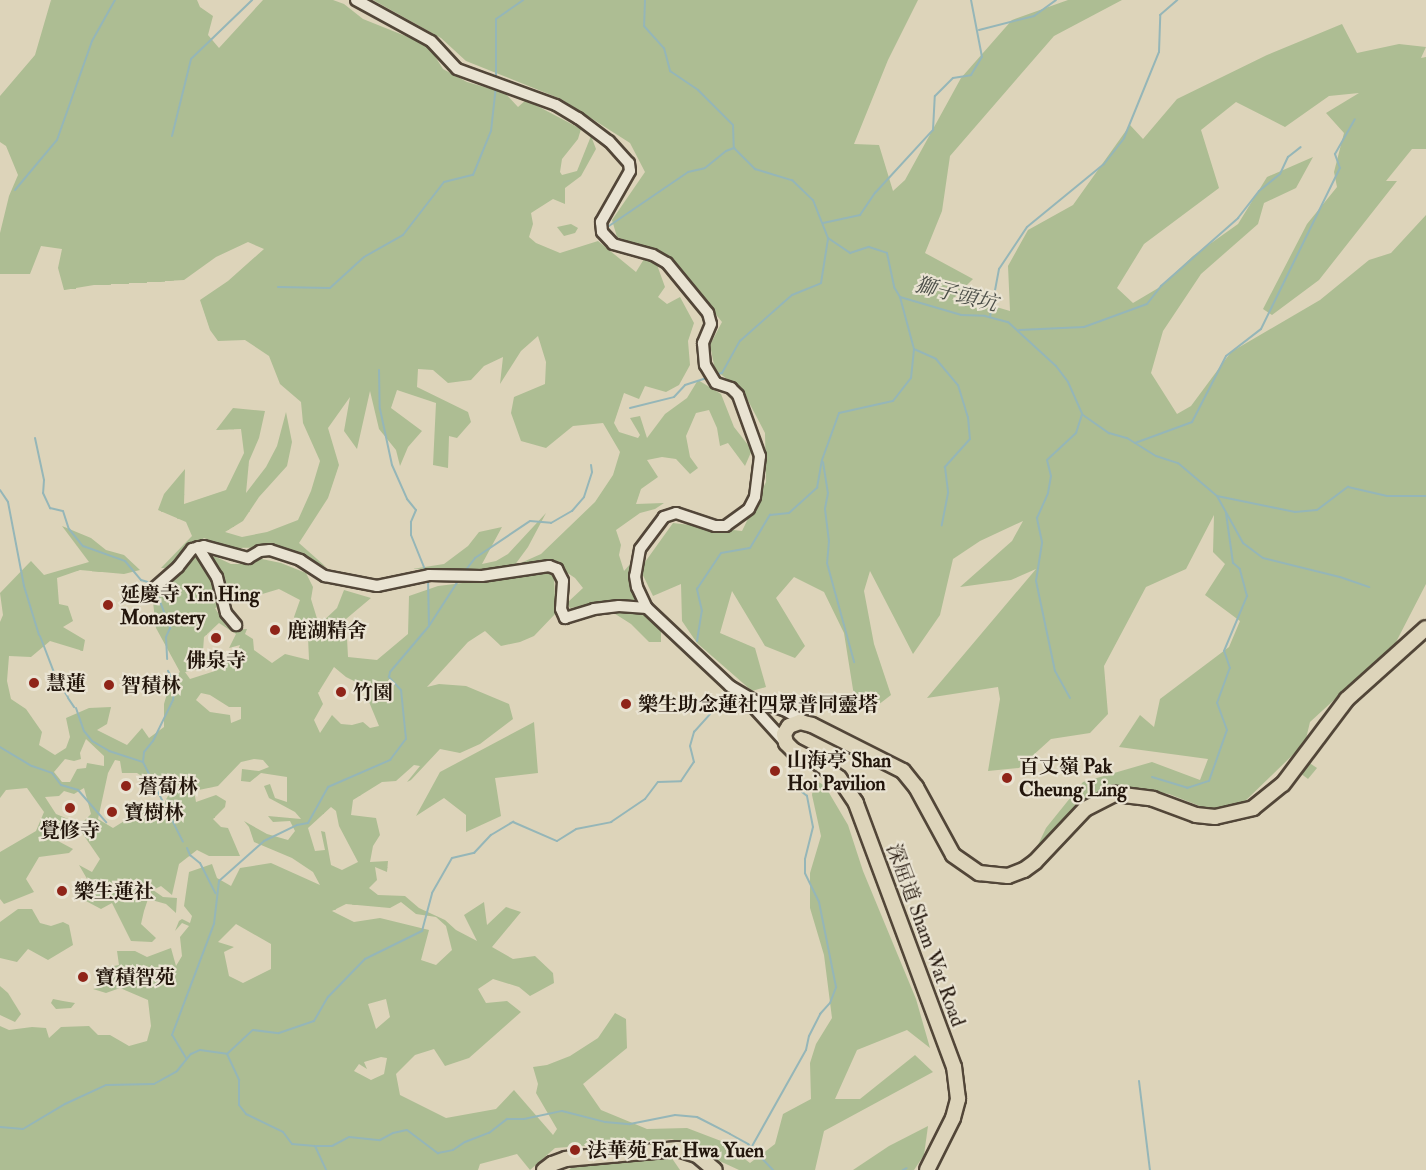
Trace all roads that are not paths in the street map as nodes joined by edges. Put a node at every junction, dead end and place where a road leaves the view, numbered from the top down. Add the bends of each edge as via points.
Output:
1 (356, 0) edge
2 (198, 546) junction
3 (145, 596) dead end
4 (647, 608) junction
5 (236, 625) dead end
6 (1426, 628) edge
7 (743, 695) junction
8 (808, 723) junction
9 (786, 743) junction
10 (544, 1170) edge
11 (716, 1170) edge
12 (927, 1170) edge

1 - 4 street, 深屈道 Sham Wat Road via 438,45 457,69 556,105 609,141 631,168 601,222 602,232 613,244 667,263 710,317 703,356 716,383 738,395 750,422 760,450 755,497 749,509 726,526 683,514 664,517 640,549 637,562 637,587
2 - 3 street
2 - 4 street via 248,558 270,550 300,560 325,576 377,586 429,576 482,576 549,566 557,569 563,580 561,609 565,618 594,609
2 - 5 street via 217,577 226,613
4 - 7 street, 深屈道 Sham Wat Road via 702,662
6 - 8 main road via 1347,699 1283,784 1253,808 1215,817 1196,815 1153,799 1115,795 1085,809 1035,862 1008,876 980,873 953,855 903,771
7 - 8 street, 深屈道 Sham Wat Road
7 - 9 street, 深屈道 Sham Wat Road
8 - 9 main road via 791,724 784,734
9 - 12 main road, 深屈道 Sham Wat Road via 839,778 853,797 954,1067 958,1099 953,1118
10 - 11 main road via 566,1159 678,1149 697,1155

